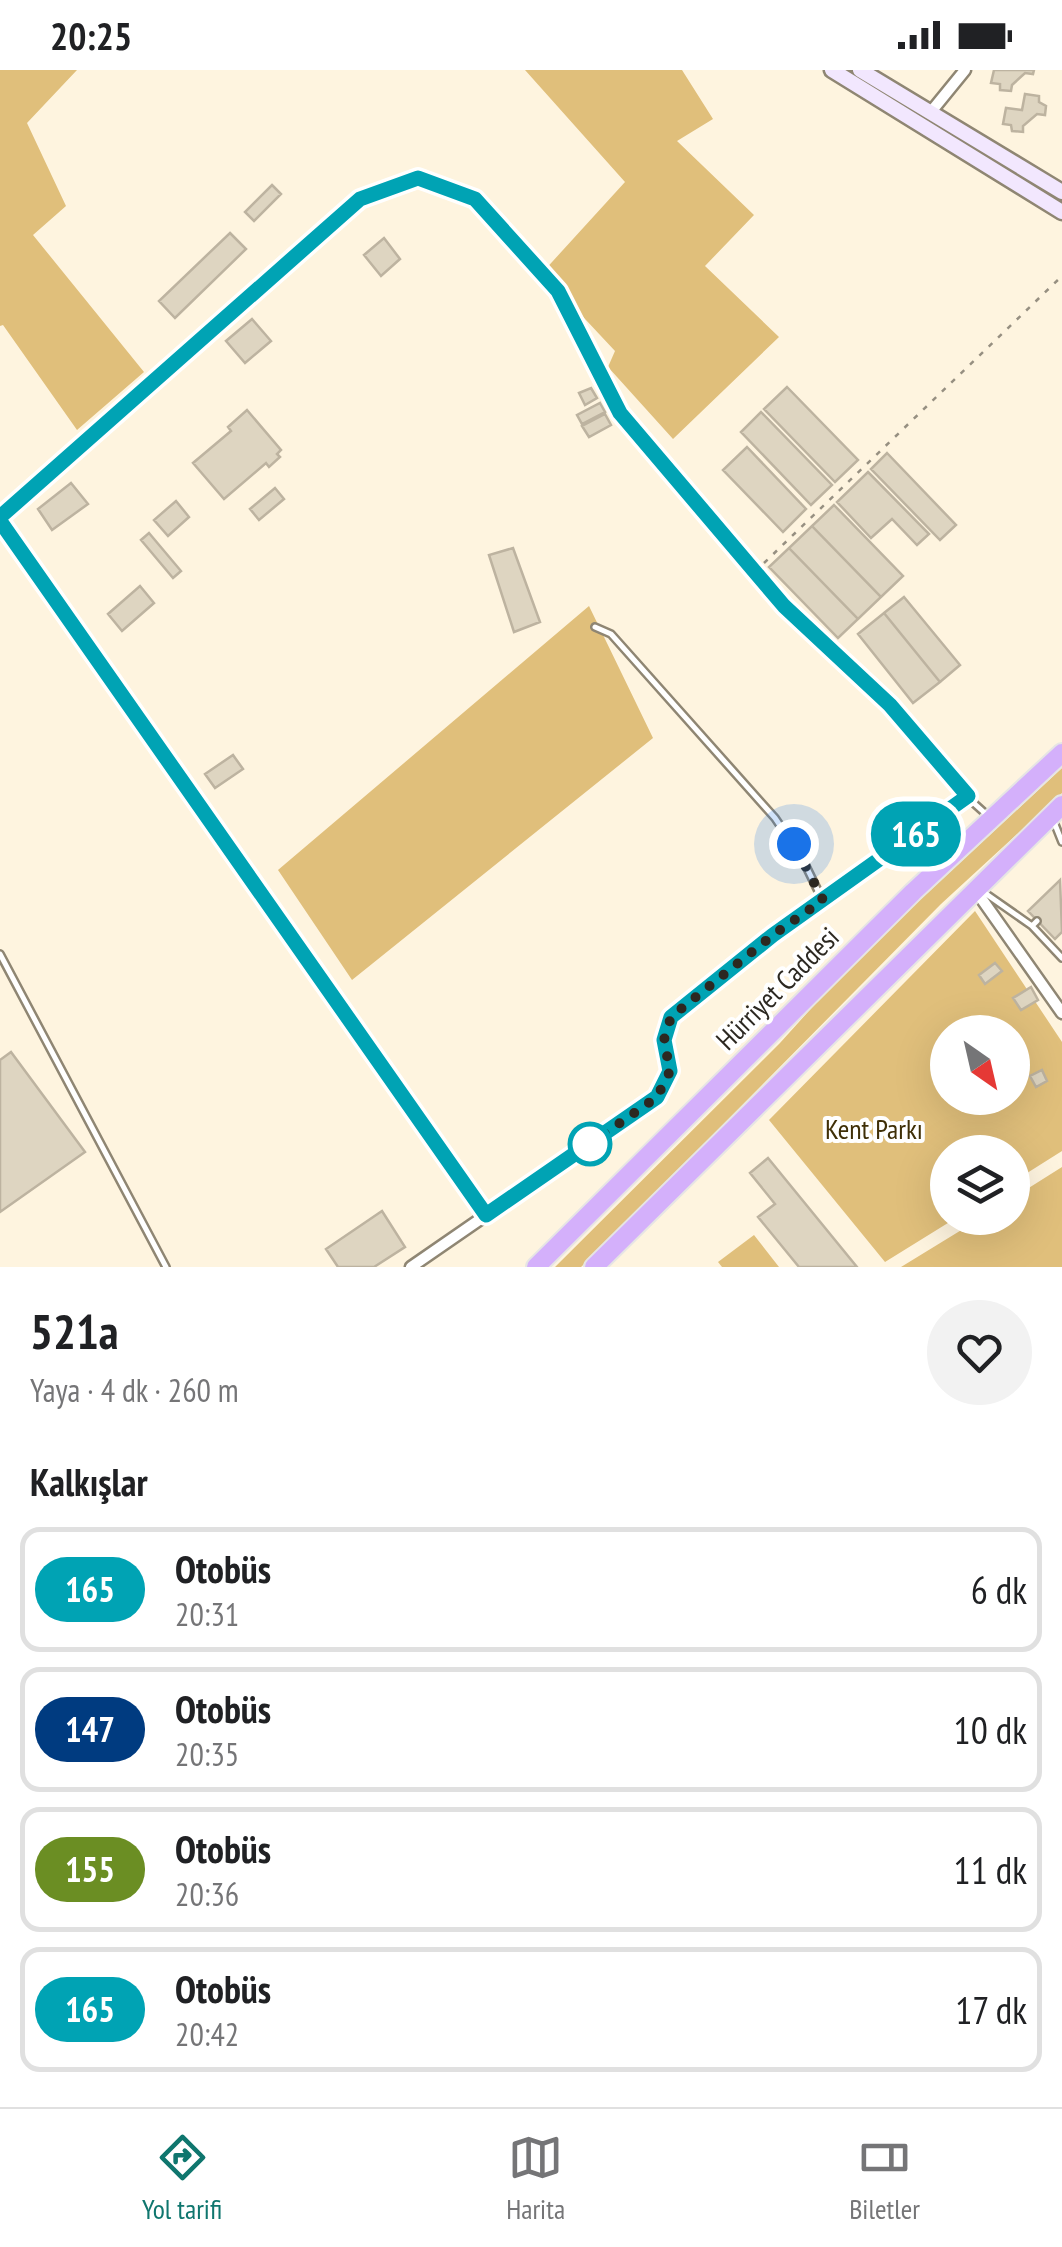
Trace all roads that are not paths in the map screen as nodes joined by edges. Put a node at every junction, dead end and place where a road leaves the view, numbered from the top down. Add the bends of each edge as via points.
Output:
1 (832, 70) edge
2 (860, 70) edge
3 (964, 70) edge
4 (930, 113) junction
5 (1062, 192) edge
6 (1062, 212) edge
7 (0, 519) edge
8 (595, 626) dead end
9 (1062, 753) edge
10 (968, 796) junction
11 (1057, 810) edge
12 (990, 818) junction
13 (1062, 842) edge
14 (974, 888) junction
15 (823, 900) junction
16 (0, 954) edge
17 (1062, 958) edge
18 (1062, 1013) edge
19 (486, 1215) junction
20 (166, 1267) edge
21 (411, 1267) edge
22 (536, 1267) edge
23 (594, 1267) edge

1 - 6 main road
2 - 4 main road
3 - 4 street
4 - 5 main road
7 - 10 street via 360,199 418,178 475,199 558,291 620,413 784,606 890,705
7 - 19 street
8 - 15 lane via 611,634 775,818
9 - 12 highway, Hürriyet Caddesi
10 - 12 lane
10 - 15 street
11 - 13 lane
11 - 14 highway
12 - 22 highway, Hürriyet Caddesi
14 - 17 lane via 1035,923
14 - 18 street
14 - 23 highway
15 - 19 street via 671,1017 664,1040 670,1071 657,1097
16 - 20 lane
19 - 21 street

